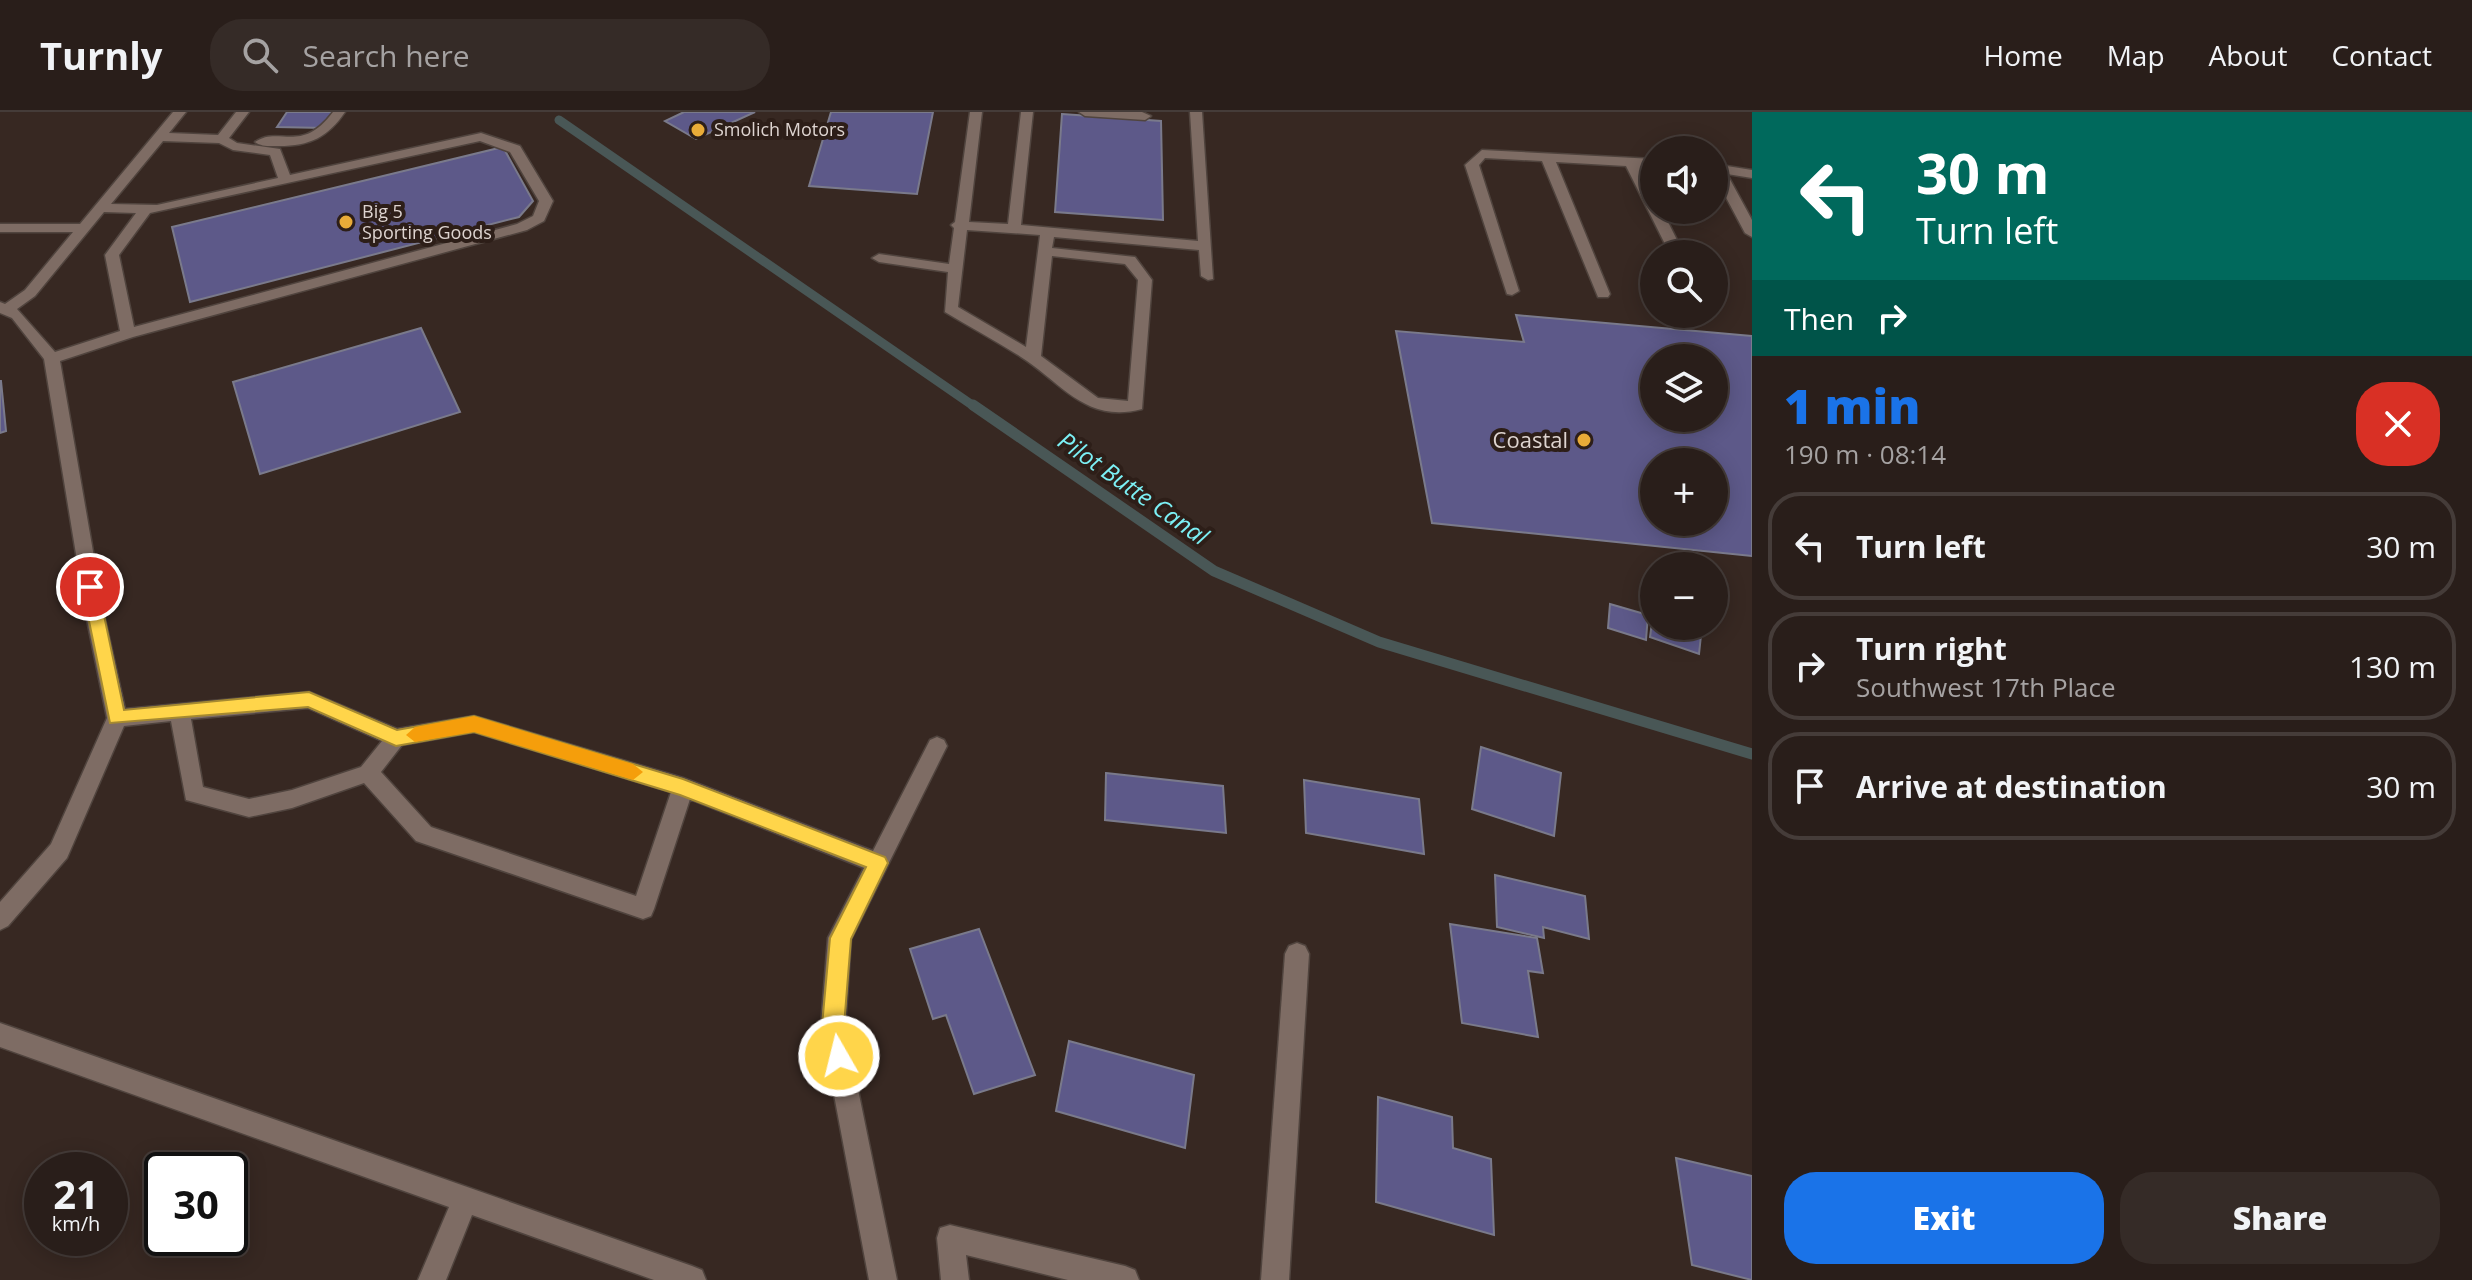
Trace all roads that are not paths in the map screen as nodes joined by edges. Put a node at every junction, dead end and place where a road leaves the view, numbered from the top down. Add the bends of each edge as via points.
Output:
1 (180, 112) edge
2 (243, 112) edge
3 (339, 112) edge
4 (355, 112) edge
5 (976, 112) edge
6 (1027, 112) edge
7 (1085, 112) edge
8 (1196, 112) edge
9 (1145, 116) dead end
10 (159, 137) junction
11 (227, 142) junction
12 (275, 152) junction
13 (1547, 156) junction
14 (1631, 162) junction
15 (1640, 162) edge
16 (1728, 170) edge
17 (1752, 174) edge
18 (285, 180) junction
19 (1640, 180) edge
20 (1728, 191) edge
21 (100, 208) junction
22 (144, 211) junction
23 (958, 225) junction
24 (0, 228) edge
25 (84, 228) junction
26 (1014, 229) junction
27 (1047, 232) junction
28 (1752, 233) edge
29 (1206, 246) junction
30 (1044, 251) junction
31 (879, 258) dead end
32 (954, 269) junction
33 (1208, 276) dead end
34 (1512, 291) dead end
35 (1603, 294) dead end
36 (3, 309) edge
37 (128, 334) junction
38 (1028, 354) junction
39 (52, 358) junction
40 (180, 712) junction
41 (117, 718) junction
42 (396, 738) junction
43 (937, 746) dead end
44 (368, 773) junction
45 (683, 787) junction
46 (878, 863) junction
47 (0, 919) edge
48 (1297, 954) dead end
49 (0, 1035) edge
50 (464, 1203) junction
51 (432, 1280) edge
52 (692, 1280) edge
53 (883, 1280) edge
54 (955, 1280) edge
55 (1125, 1280) edge
56 (1275, 1280) edge

1 - 10 street
2 - 11 street
3 - 11 street via 329,128 309,139
4 - 12 street via 329,142
5 - 23 street
6 - 26 street
7 - 9 street
8 - 29 street
10 - 11 street
10 - 21 street
11 - 12 street
12 - 18 street
13 - 14 street
13 - 34 street via 1482,154 1472,165
13 - 35 street
14 - 15 street
14 - 19 street
16 - 17 street
18 - 22 street
18 - 37 street via 481,137 515,149 546,201 539,218 522,227
20 - 28 street
21 - 22 street
21 - 25 street
22 - 37 street via 112,255
23 - 26 street
23 - 32 street
24 - 25 street
25 - 36 street via 30,293
26 - 27 street
27 - 29 street
27 - 30 street
29 - 33 street
30 - 38 street via 1033,357
30 - 38 street via 1130,260 1145,280 1136,405 1122,411 1102,408
31 - 32 street
32 - 38 street via 950,309
36 - 39 street via 17,315
37 - 39 street
39 - 41 street
40 - 41 street
40 - 42 street via 309,700
40 - 44 street via 194,794 249,808
41 - 47 street via 59,851
42 - 44 street
42 - 45 street via 474,724
43 - 46 street
44 - 45 street via 424,834 643,909
45 - 46 street
46 - 53 street via 840,938 833,1026
48 - 56 street
49 - 50 street
50 - 51 street
50 - 52 street
54 - 55 street via 950,1238

